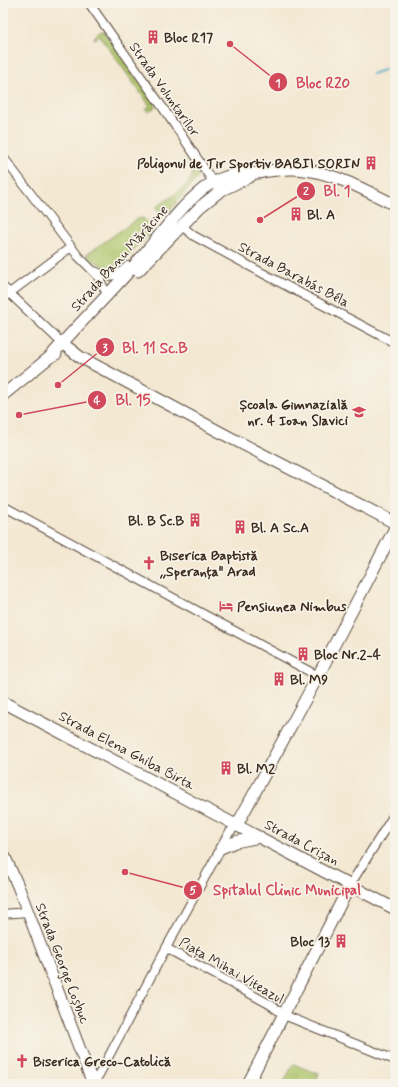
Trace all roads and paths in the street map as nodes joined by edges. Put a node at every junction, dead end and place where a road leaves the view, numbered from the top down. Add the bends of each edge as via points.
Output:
1 (89, 3) edge
2 (4, 160) edge
3 (217, 187) junction
4 (395, 205) edge
5 (182, 226) junction
6 (71, 247) junction
7 (138, 261) junction
8 (93, 270) junction
9 (5, 293) edge
10 (108, 296) junction
11 (395, 343) edge
12 (64, 345) junction
13 (3, 395) edge
14 (3, 506) edge
15 (395, 522) edge
16 (395, 528) edge
17 (318, 676) junction
18 (3, 702) edge
19 (395, 812) edge
20 (237, 825) junction
21 (260, 837) junction
22 (221, 848) junction
23 (3, 853) edge
24 (350, 885) junction
25 (395, 909) edge
26 (28, 912) junction
27 (3, 914) edge
28 (166, 948) junction
29 (284, 1015) junction
30 (395, 1060) edge
31 (92, 1084) edge
32 (248, 1084) edge

1 - 3 street, Strada Voluntarilor
2 - 6 street
3 - 4 main road via 229,176 292,169 305,170 332,176
3 - 5 main road, Strada Banu Mărăcine
3 - 7 main road, Strada Banu Mărăcine via 204,188 193,197
5 - 11 street, Strada Barabás Béla via 194,236
5 - 12 main road, Strada Banu Mărăcine
6 - 8 street
6 - 9 street
7 - 8 street via 131,263 115,276
7 - 10 main road, Strada Banu Mărăcine
8 - 10 street
9 - 12 street
10 - 12 main road, Strada Banu Mărăcine
12 - 13 main road, Strada Banu Mărăcine
12 - 15 main road via 80,357 231,438
14 - 17 street
16 - 17 main road
17 - 20 main road
18 - 20 main road, Strada Elena Ghiba Birta
19 - 24 street
20 - 21 main road, Strada Crișan
20 - 22 street via 228,834
21 - 22 main road
21 - 24 main road, Strada Crișan
22 - 28 street
23 - 26 main road, Strada George Coșbuc
24 - 25 main road, Strada Crișan
24 - 29 main road
26 - 27 street
26 - 31 main road, Strada George Coșbuc
28 - 29 street, Piața Mihai Viteazul via 272,1005
28 - 31 street
29 - 30 street, Piața Mihai Viteazul
29 - 32 main road

